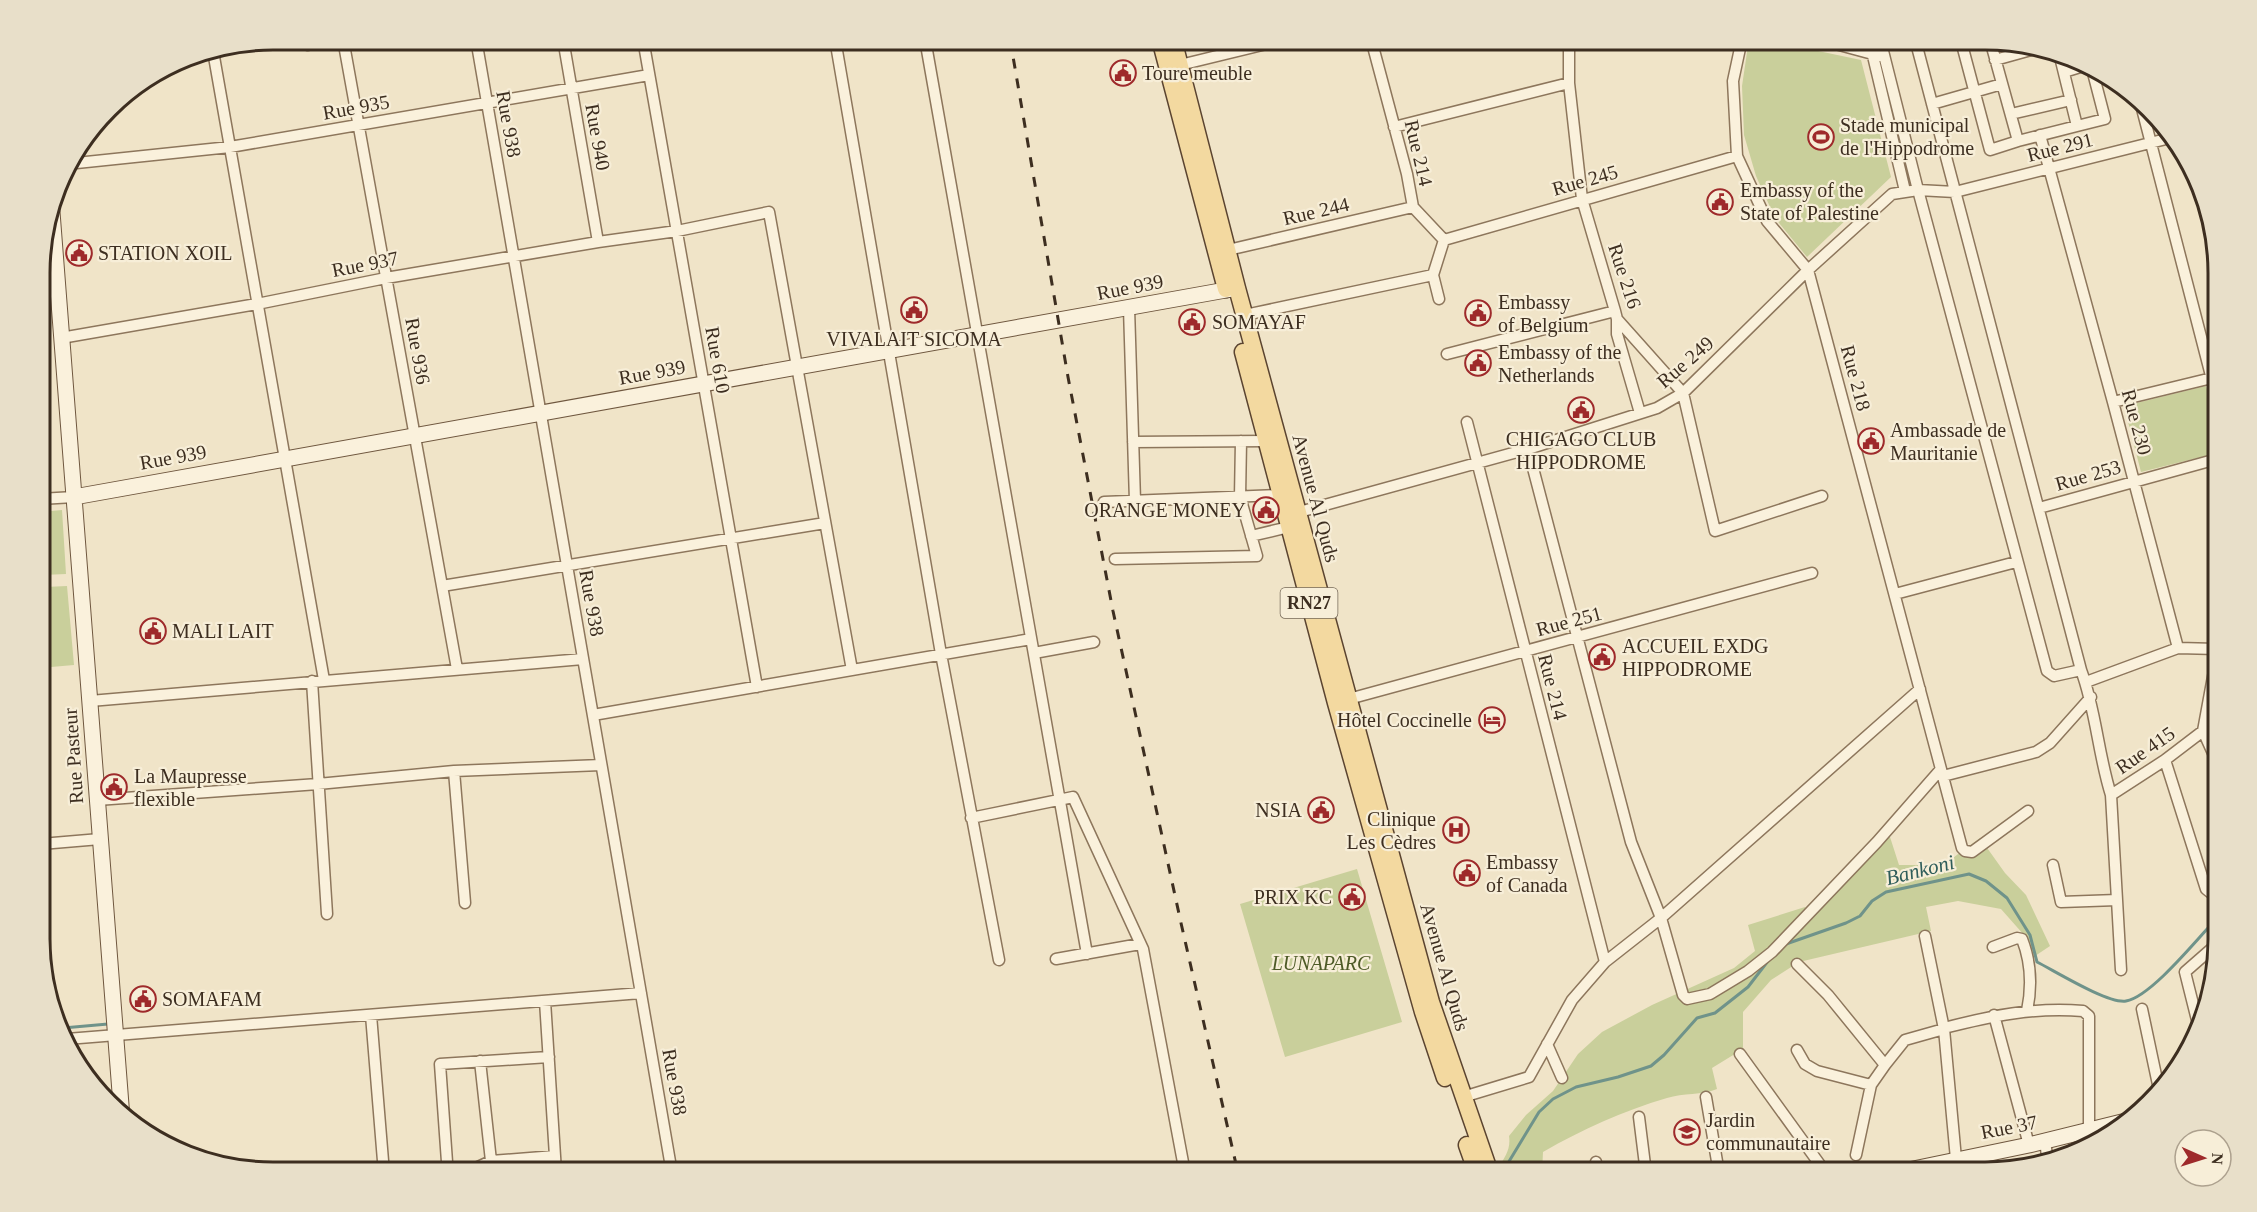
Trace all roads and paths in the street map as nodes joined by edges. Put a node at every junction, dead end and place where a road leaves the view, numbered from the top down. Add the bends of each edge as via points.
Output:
1 (345, 50) edge
2 (478, 50) edge
3 (565, 50) edge
4 (645, 50) edge
5 (837, 50) edge
6 (927, 50) edge
7 (1163, 50) edge
8 (1176, 50) edge
9 (1242, 50) edge
10 (1374, 50) edge
11 (1569, 50) edge
12 (1740, 50) edge
13 (1857, 50) edge
14 (1875, 50) edge
15 (1879, 50) edge
16 (1918, 50) edge
17 (1963, 50) edge
18 (1992, 50) edge
19 (2022, 53) edge
20 (1879, 56) junction
21 (214, 57) edge
22 (1995, 60) junction
23 (2062, 63) edge
24 (1180, 65) junction
25 (2076, 69) edge
26 (2064, 72) junction
27 (649, 75) junction
28 (2094, 78) edge
29 (1569, 83) junction
30 (2002, 84) junction
31 (571, 89) junction
32 (1975, 92) junction
33 (2071, 100) junction
34 (487, 104) junction
35 (1932, 104) junction
36 (2011, 114) junction
37 (2144, 117) edge
38 (358, 125) junction
39 (2077, 126) junction
40 (1394, 127) junction
41 (2040, 135) junction
42 (2164, 139) edge
43 (2018, 141) junction
44 (2151, 142) junction
45 (230, 147) junction
46 (1737, 156) junction
47 (78, 163) edge
48 (2048, 168) junction
49 (1918, 190) junction
50 (1905, 191) junction
51 (1955, 192) junction
52 (1582, 199) junction
53 (1413, 207) junction
54 (54, 231) edge
55 (677, 231) junction
56 (1444, 240) junction
57 (598, 242) junction
58 (1228, 250) junction
59 (514, 256) junction
60 (1808, 270) junction
61 (1433, 275) junction
62 (386, 278) junction
63 (1232, 289) junction
64 (1439, 299) dead end
65 (257, 304) junction
66 (1129, 308) junction
67 (1245, 315) junction
68 (1616, 315) junction
69 (977, 335) junction
70 (62, 338) junction
71 (889, 350) junction
72 (2208, 352) edge
73 (1447, 354) dead end
74 (797, 367) junction
75 (2208, 380) edge
76 (704, 384) junction
77 (1683, 393) junction
78 (2114, 402) junction
79 (541, 413) junction
80 (1640, 413) junction
81 (1467, 422) dead end
82 (415, 436) junction
83 (1241, 441) junction
84 (1266, 441) junction
85 (1133, 442) junction
86 (1528, 449) junction
87 (285, 459) junction
88 (2208, 461) edge
89 (1478, 463) junction
90 (2134, 480) junction
91 (1281, 495) junction
92 (1822, 496) dead end
93 (74, 497) junction
94 (1240, 497) junction
95 (50, 499) edge
96 (1135, 501) junction
97 (1104, 502) dead end
98 (2038, 508) junction
99 (1291, 518) junction
100 (825, 523) junction
101 (1251, 536) junction
102 (731, 538) junction
103 (1115, 559) dead end
104 (2016, 562) junction
105 (567, 565) junction
106 (1812, 573) dead end
107 (442, 586) junction
108 (1895, 594) junction
109 (1577, 637) junction
110 (1031, 639) junction
111 (1094, 642) dead end
112 (2178, 648) junction
113 (2208, 649) edge
114 (1526, 651) junction
115 (1034, 653) junction
116 (942, 654) junction
117 (583, 659) junction
118 (457, 669) junction
119 (852, 670) junction
120 (2081, 670) junction
121 (318, 681) junction
122 (2086, 682) junction
123 (757, 687) junction
124 (1920, 689) junction
125 (2091, 697) junction
126 (90, 701) junction
127 (1342, 701) junction
128 (2208, 704) edge
129 (593, 715) junction
130 (2203, 731) junction
131 (2208, 742) edge
132 (2165, 760) junction
133 (602, 765) junction
134 (454, 771) junction
135 (1942, 773) junction
136 (318, 784) junction
137 (2111, 795) junction
138 (97, 800) junction
139 (1060, 800) junction
140 (2028, 811) dead end
141 (971, 818) junction
142 (100, 839) junction
143 (50, 843) edge
144 (2053, 865) dead end
145 (2208, 891) edge
146 (2117, 900) junction
147 (465, 903) dead end
148 (327, 914) dead end
149 (1661, 918) junction
150 (1925, 936) dead end
151 (1140, 944) junction
152 (1993, 947) dead end
153 (2207, 953) edge
154 (1087, 954) junction
155 (1056, 959) dead end
156 (999, 960) dead end
157 (1605, 962) junction
158 (1797, 964) dead end
159 (2121, 970) dead end
160 (641, 993) junction
161 (545, 1001) junction
162 (2142, 1009) dead end
163 (2027, 1011) junction
164 (2195, 1013) edge
165 (371, 1014) junction
166 (1994, 1015) junction
167 (1944, 1029) junction
168 (116, 1035) junction
169 (72, 1039) edge
170 (1547, 1044) junction
171 (1797, 1050) dead end
172 (1740, 1054) dead end
173 (549, 1057) junction
174 (480, 1061) junction
175 (1885, 1065) junction
176 (1562, 1078) dead end
177 (2157, 1081) edge
178 (1871, 1085) junction
179 (1463, 1097) junction
180 (1706, 1097) dead end
181 (121, 1103) edge
182 (1639, 1117) dead end
183 (2087, 1136) edge
184 (2045, 1141) junction
185 (2029, 1145) junction
186 (2047, 1154) edge
187 (1856, 1155) dead end
188 (555, 1156) junction
189 (1956, 1159) junction
190 (491, 1161) joint
191 (383, 1162) edge
192 (447, 1162) dead end
193 (555, 1162) edge
194 (670, 1162) edge
195 (1183, 1162) edge
196 (1479, 1162) edge
197 (1480, 1162) edge
198 (1645, 1162) edge
199 (1717, 1162) edge
200 (1818, 1162) edge
201 (1946, 1162) edge

1 - 38 street, Rue 936
2 - 34 street, Rue 938
3 - 31 street, Rue 940
4 - 27 street, Rue 610
5 - 71 street
6 - 69 street
7 - 63 main road, Avenue Al Quds / RN27
8 - 24 main road, Avenue Al Quds / RN27
9 - 24 street
10 - 40 street, Rue 214
11 - 29 street, Rue 216
12 - 46 street, Rue 218 via 1733,81
13 - 20 street
14 - 20 street
15 - 20 street
16 - 35 street
17 - 32 street
18 - 22 street
19 - 22 street
20 - 49 street
20 - 50 street
21 - 45 street
22 - 30 street
23 - 26 street
24 - 58 main road, Avenue Al Quds / RN27
25 - 26 street
26 - 33 street
27 - 31 street, Rue 935
27 - 55 street, Rue 610
28 - 39 street via 2105,119
29 - 40 street
29 - 52 street, Rue 216
30 - 32 street
30 - 36 street
31 - 34 street, Rue 935
31 - 57 street, Rue 940
32 - 35 street
32 - 43 street via 1990,150
33 - 36 street
33 - 39 street
34 - 38 street, Rue 935
34 - 59 street, Rue 938
35 - 51 street
36 - 43 street
37 - 44 street
38 - 45 street, Rue 935
38 - 62 street, Rue 936
39 - 41 street
40 - 53 street, Rue 214
41 - 43 street
41 - 48 street, Rue 230
42 - 44 street, Rue 291
44 - 48 street, Rue 291
44 - 72 street
45 - 47 street, Rue 935
45 - 65 street
46 - 52 street, Rue 245
46 - 60 street, Rue 218 via 1767,220
48 - 51 street, Rue 291
48 - 78 street, Rue 230
49 - 50 street, Rue 249
49 - 51 street, Rue 249
49 - 104 street
50 - 60 street, Rue 249 via 1892,194
51 - 98 street
52 - 56 street, Rue 245
52 - 68 street, Rue 216
53 - 56 street, Rue 214
53 - 58 street, Rue 244
54 - 70 main road, Rue Pasteur
55 - 57 street, Rue 937
55 - 74 street, Rue 937 via 769,212
55 - 76 street, Rue 610
56 - 61 street
57 - 59 street, Rue 937
58 - 63 main road, Avenue Al Quds / RN27
59 - 62 street, Rue 937
59 - 79 street, Rue 938
60 - 77 street, Rue 249
60 - 108 street, Rue 218
61 - 64 street
61 - 67 street
62 - 65 street, Rue 937
62 - 82 street, Rue 936
63 - 66 main road, Rue 939
63 - 67 main road, Avenue Al Quds / RN27
63 - 84 main road, Avenue Al Quds / RN27
65 - 70 street, Rue 937
65 - 87 street
66 - 69 main road, Rue 939
66 - 85 street
67 - 99 main road, Avenue Al Quds / RN27
68 - 73 street
68 - 77 street, Rue 216
68 - 80 street via 1617,333
69 - 71 main road, Rue 939
69 - 110 street
70 - 93 main road, Rue Pasteur
71 - 74 main road, Rue 939
71 - 116 street
74 - 76 main road, Rue 939
74 - 100 street
75 - 78 street
76 - 79 main road, Rue 939
76 - 102 street, Rue 610
77 - 80 street, Rue 249
77 - 92 street, Rue 216 via 1715,531
78 - 90 street, Rue 230
79 - 82 main road, Rue 939
79 - 105 street, Rue 938
80 - 86 street, Rue 249
81 - 89 street, Rue 214
82 - 87 main road, Rue 939
82 - 107 street, Rue 936
83 - 84 street
83 - 85 street
83 - 94 street
84 - 91 main road, Avenue Al Quds / RN27
85 - 96 street
86 - 89 street, Rue 249
86 - 109 street
87 - 93 main road, Rue 939
87 - 121 street
88 - 90 street, Rue 253
89 - 99 street, Rue 249
89 - 114 street, Rue 214
90 - 98 street, Rue 253
90 - 112 street, Rue 230
91 - 94 street
91 - 99 main road, Avenue Al Quds / RN27
93 - 95 street
93 - 126 main road, Rue Pasteur
94 - 96 street
94 - 101 street
96 - 97 street
98 - 120 street
99 - 101 street, Rue 249
99 - 127 main road, Avenue Al Quds / RN27
100 - 102 street
100 - 119 street
101 - 103 street via 1257,556
102 - 105 street
102 - 123 street, Rue 610
104 - 108 street
104 - 120 street via 2047,671 2054,676
105 - 107 street
105 - 117 street, Rue 938
106 - 109 street, Rue 251
107 - 118 street, Rue 936
108 - 124 street, Rue 218
109 - 114 street, Rue 251
109 - 149 street via 1631,842
110 - 115 street
110 - 116 street
111 - 115 street
112 - 113 street
112 - 122 street
114 - 127 street, Rue 251
114 - 157 street, Rue 214
115 - 139 street
116 - 119 street
116 - 141 street
117 - 118 street
117 - 129 street, Rue 938
118 - 121 street
119 - 123 street
120 - 122 street
121 - 126 street
121 - 136 street
122 - 125 street
123 - 129 street
124 - 135 street, Rue 218
124 - 149 street
125 - 135 street via 2050,743 2036,752
125 - 137 street
126 - 138 main road, Rue Pasteur
127 - 179 main road, Avenue Al Quds / RN27
127 - 196 main road, Avenue Al Quds / RN27 via 1423,1012
128 - 130 street, Rue 415
129 - 133 street, Rue 938
130 - 131 street
130 - 132 street, Rue 415
132 - 137 street, Rue 415
132 - 145 street
133 - 134 street
133 - 160 street, Rue 938
134 - 136 street
134 - 147 street
135 - 140 street, Rue 218 via 1965,851 1972,852
135 - 149 street via 1772,952 1710,994 1692,1000 1683,995
136 - 138 street
136 - 148 street
137 - 146 street, Rue 415
138 - 142 main road, Rue Pasteur
139 - 141 street
139 - 151 street via 1073,797
139 - 154 street
141 - 156 street
142 - 143 street
142 - 168 main road, Rue Pasteur
144 - 146 street via 2061,902
146 - 159 street, Rue 415
149 - 157 street
150 - 167 street
151 - 154 street
151 - 195 street
152 - 163 street via 2022,939 2028,955
153 - 164 street via 2185,972
154 - 155 street
157 - 170 street via 1572,1000
158 - 175 street via 1828,995
160 - 161 street
160 - 194 street, Rue 938
161 - 165 street
161 - 173 street
162 - 177 street
163 - 166 street
163 - 183 street via 2073,1010 2089,1016
165 - 168 street
165 - 191 street
166 - 167 street
166 - 185 street
167 - 175 street via 1905,1040
167 - 189 street
168 - 169 street
168 - 181 main road, Rue Pasteur
170 - 176 street
170 - 179 street via 1529,1077
171 - 178 street via 1805,1064 1817,1071
172 - 200 street
173 - 174 street
173 - 188 street
174 - 190 street
174 - 192 street via 440,1064
175 - 178 street
178 - 187 street
179 - 197 main road, Avenue Al Quds / RN27
180 - 199 street
182 - 198 street
183 - 184 main road, Rue 37
184 - 185 main road, Rue 37
184 - 186 street
185 - 189 main road, Rue 37
188 - 190 street
188 - 193 street
189 - 201 main road, Rue 37

